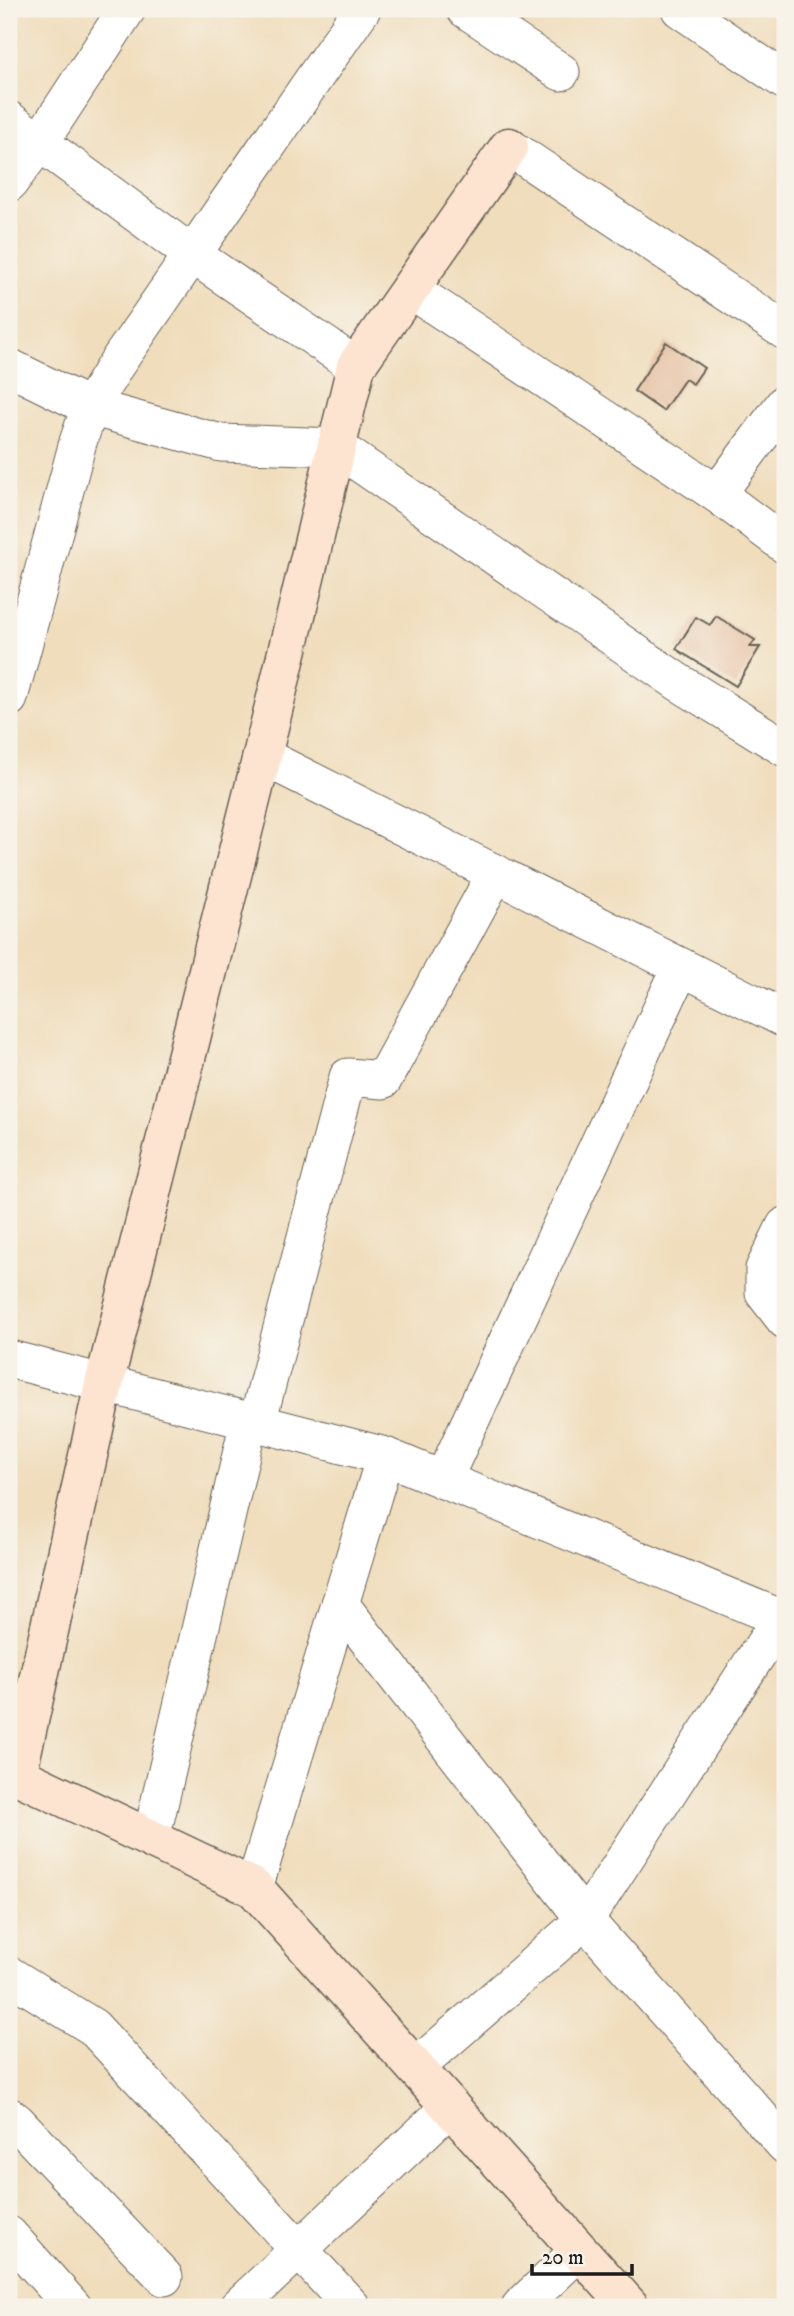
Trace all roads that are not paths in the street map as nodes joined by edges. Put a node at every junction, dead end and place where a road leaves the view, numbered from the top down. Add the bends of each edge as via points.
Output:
1 (127, 9) edge
2 (362, 9) edge
3 (465, 9) edge
4 (680, 9) edge
5 (561, 72) dead end
6 (785, 81) edge
7 (9, 120) edge
8 (40, 142) junction
9 (509, 147) joint
10 (9, 183) edge
11 (193, 255) junction
12 (410, 289) junction
13 (785, 331) edge
14 (356, 366) junction
15 (9, 367) edge
16 (785, 403) edge
17 (90, 407) junction
18 (337, 447) junction
19 (717, 494) junction
20 (785, 545) edge
21 (9, 698) edge
22 (785, 748) edge
23 (262, 756) junction
24 (496, 873) junction
25 (681, 967) junction
26 (785, 1019) edge
27 (785, 1226) edge
28 (785, 1320) edge
29 (9, 1359) edge
30 (104, 1384) junction
31 (253, 1422) junction
32 (385, 1456) junction
33 (443, 1480) junction
34 (340, 1604) junction
35 (783, 1619) edge
36 (13, 1773) edge
37 (151, 1839) junction
38 (254, 1888) junction
39 (585, 1920) junction
40 (9, 1975) edge
41 (415, 2068) junction
42 (450, 2107) junction
43 (9, 2116) edge
44 (785, 2145) edge
45 (9, 2235) edge
46 (299, 2250) junction
47 (579, 2251) junction
48 (164, 2277) dead end
49 (73, 2307) edge
50 (238, 2307) edge
51 (352, 2307) edge
52 (520, 2307) edge
53 (630, 2307) edge

1 - 8 street
2 - 11 street
3 - 5 street
4 - 6 street
7 - 8 street
8 - 10 street
8 - 11 street
9 - 12 street
9 - 13 street
11 - 14 street
11 - 17 street
12 - 14 street
12 - 19 street
14 - 18 street
15 - 17 street
16 - 19 street
17 - 18 street via 221,443
17 - 21 street
18 - 22 street via 678,682
18 - 23 street
19 - 20 street
23 - 24 street
23 - 30 street
24 - 25 street
24 - 31 street via 383,1080 348,1077
25 - 26 street
25 - 33 street
27 - 28 street via 764,1269 764,1293
29 - 30 street
30 - 31 street
30 - 36 street
31 - 32 street
31 - 37 street
32 - 33 street
32 - 34 street
33 - 35 street
34 - 38 street
34 - 39 street
35 - 39 street
36 - 37 street
37 - 38 street
38 - 41 street
39 - 41 street
39 - 44 street
40 - 46 street via 93,2027
41 - 42 street
42 - 46 street
42 - 47 street
43 - 48 street
45 - 49 street
46 - 50 street
46 - 51 street
47 - 52 street
47 - 53 street

